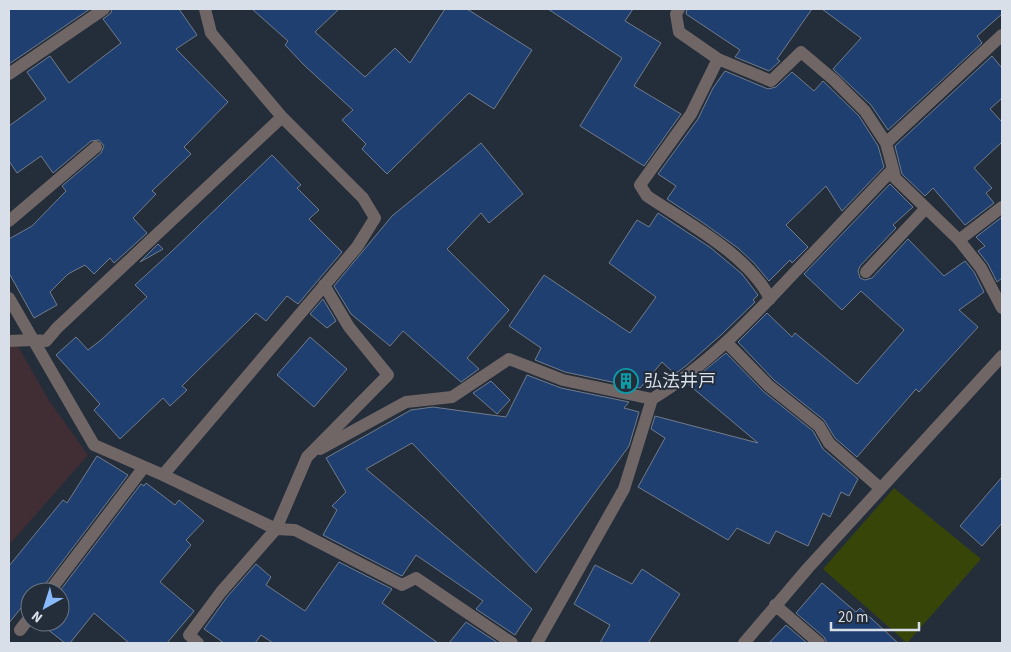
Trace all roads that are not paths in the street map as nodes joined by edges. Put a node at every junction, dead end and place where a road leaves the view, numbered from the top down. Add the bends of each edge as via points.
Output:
1 (104, 9) edge
2 (205, 9) edge
3 (679, 9) edge
4 (1002, 35) edge
5 (718, 59) junction
6 (9, 74) edge
7 (282, 117) junction
8 (886, 143) junction
9 (96, 147) dead end
10 (893, 169) junction
11 (1002, 207) edge
12 (926, 208) junction
13 (9, 221) edge
14 (959, 240) junction
15 (866, 272) dead end
16 (324, 285) junction
17 (9, 298) edge
18 (770, 299) junction
19 (1002, 308) edge
20 (9, 340) edge
21 (33, 340) junction
22 (726, 342) junction
23 (1002, 356) edge
24 (652, 399) junction
25 (307, 457) junction
26 (144, 467) junction
27 (162, 475) junction
28 (880, 488) junction
29 (276, 529) junction
30 (57, 582) edge
31 (775, 605) junction
32 (198, 643) edge
33 (512, 643) edge
34 (536, 643) edge
35 (744, 643) edge
36 (820, 643) edge

1 - 6 street
2 - 7 street via 211,33
3 - 5 street via 676,14 679,32
4 - 8 street
5 - 8 street via 771,81 801,52 865,111
5 - 18 street via 691,114 640,185 647,196 724,246 764,286
7 - 16 street via 363,198 375,218 357,247
7 - 21 street via 46,340
8 - 10 street
9 - 13 street
10 - 12 street via 895,178
10 - 18 street
11 - 14 street
12 - 14 street
12 - 15 street
14 - 19 street via 982,268
16 - 25 street via 349,326 388,375
16 - 27 street
17 - 21 street
18 - 22 street
20 - 21 street
21 - 26 street via 94,445
22 - 24 street via 672,387
22 - 28 street via 769,386 819,426 830,443
23 - 28 street
24 - 25 street via 563,380 508,359 452,397 406,402
24 - 34 street via 624,489
25 - 29 street
26 - 27 street
26 - 30 street
27 - 29 street
28 - 31 street
29 - 32 street via 221,592 189,635
29 - 33 street via 295,530 402,585 416,578
31 - 35 street
31 - 36 street

